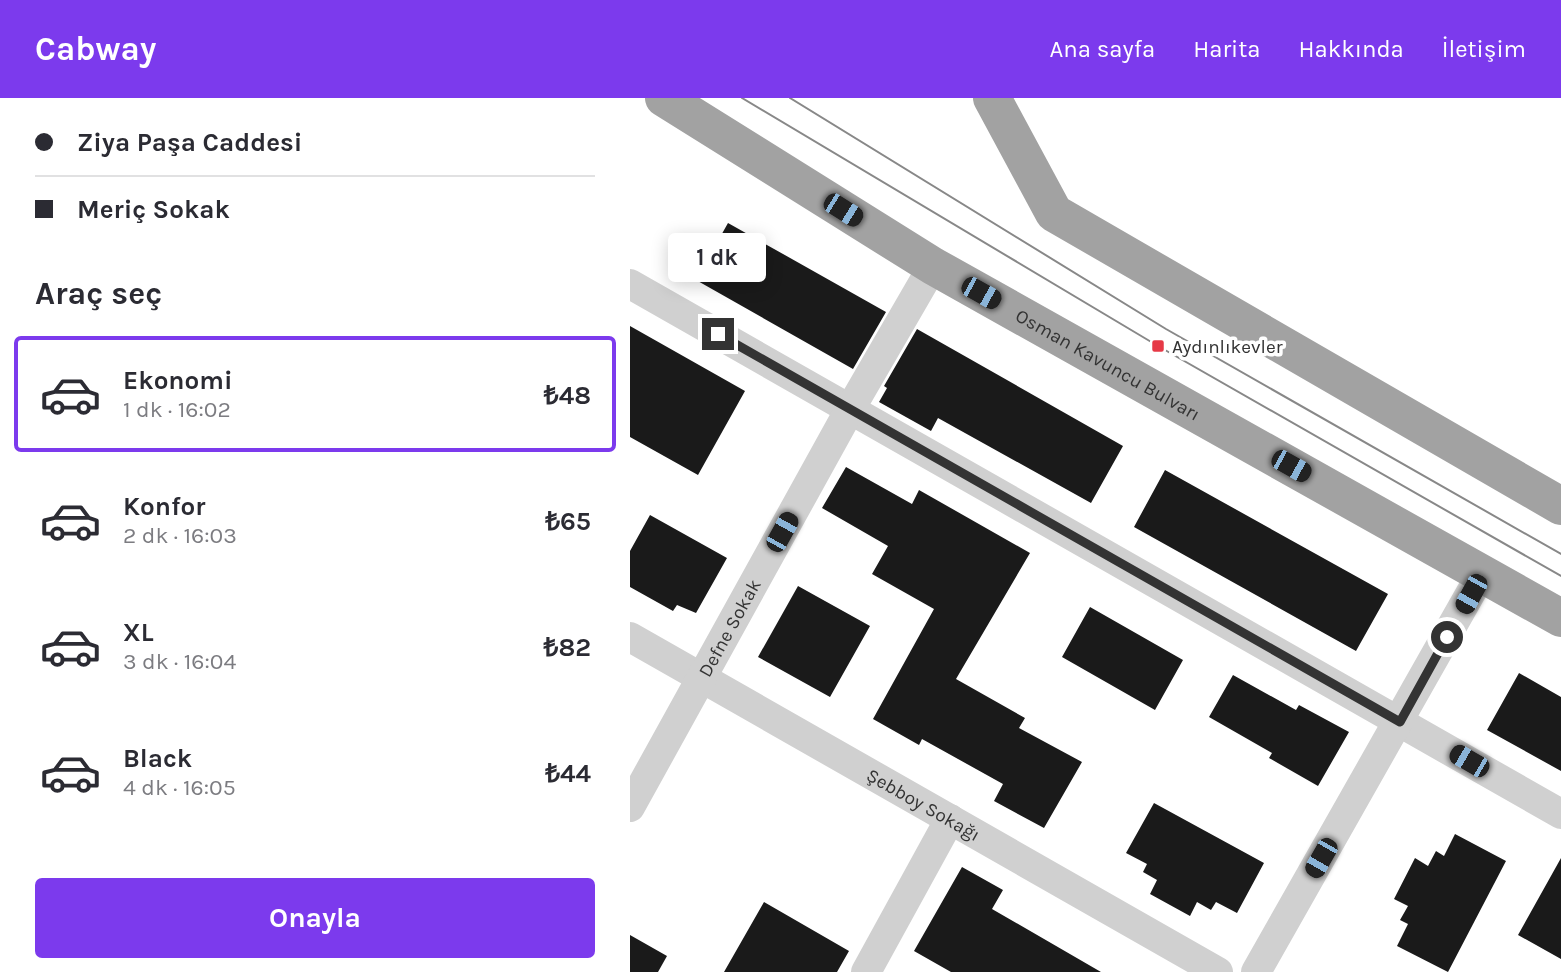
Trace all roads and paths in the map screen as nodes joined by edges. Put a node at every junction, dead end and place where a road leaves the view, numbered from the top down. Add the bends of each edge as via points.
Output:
1 (664, 98) edge
2 (992, 99) edge
3 (933, 266) junction
4 (630, 284) edge
5 (849, 411) junction
6 (1561, 506) edge
7 (1482, 573) junction
8 (1561, 618) edge
9 (630, 637) edge
10 (702, 678) junction
11 (1400, 722) junction
12 (630, 807) edge
13 (1561, 814) edge
14 (950, 820) junction
15 (866, 972) edge
16 (1218, 972) edge
17 (1256, 972) edge

1 - 3 highway, Osman Kavuncu Bulvarı
2 - 6 highway via 1054,213
3 - 5 street, Defne Sokak
3 - 7 highway, Osman Kavuncu Bulvarı
4 - 5 street
5 - 10 street, Defne Sokak
5 - 11 street
7 - 8 highway, Osman Kavuncu Bulvarı
7 - 11 street
9 - 10 street, Şebboy Sokağı
10 - 12 street, Defne Sokak
10 - 14 street, Şebboy Sokağı
11 - 13 street
11 - 17 street
14 - 15 street
14 - 16 street, Şebboy Sokağı

